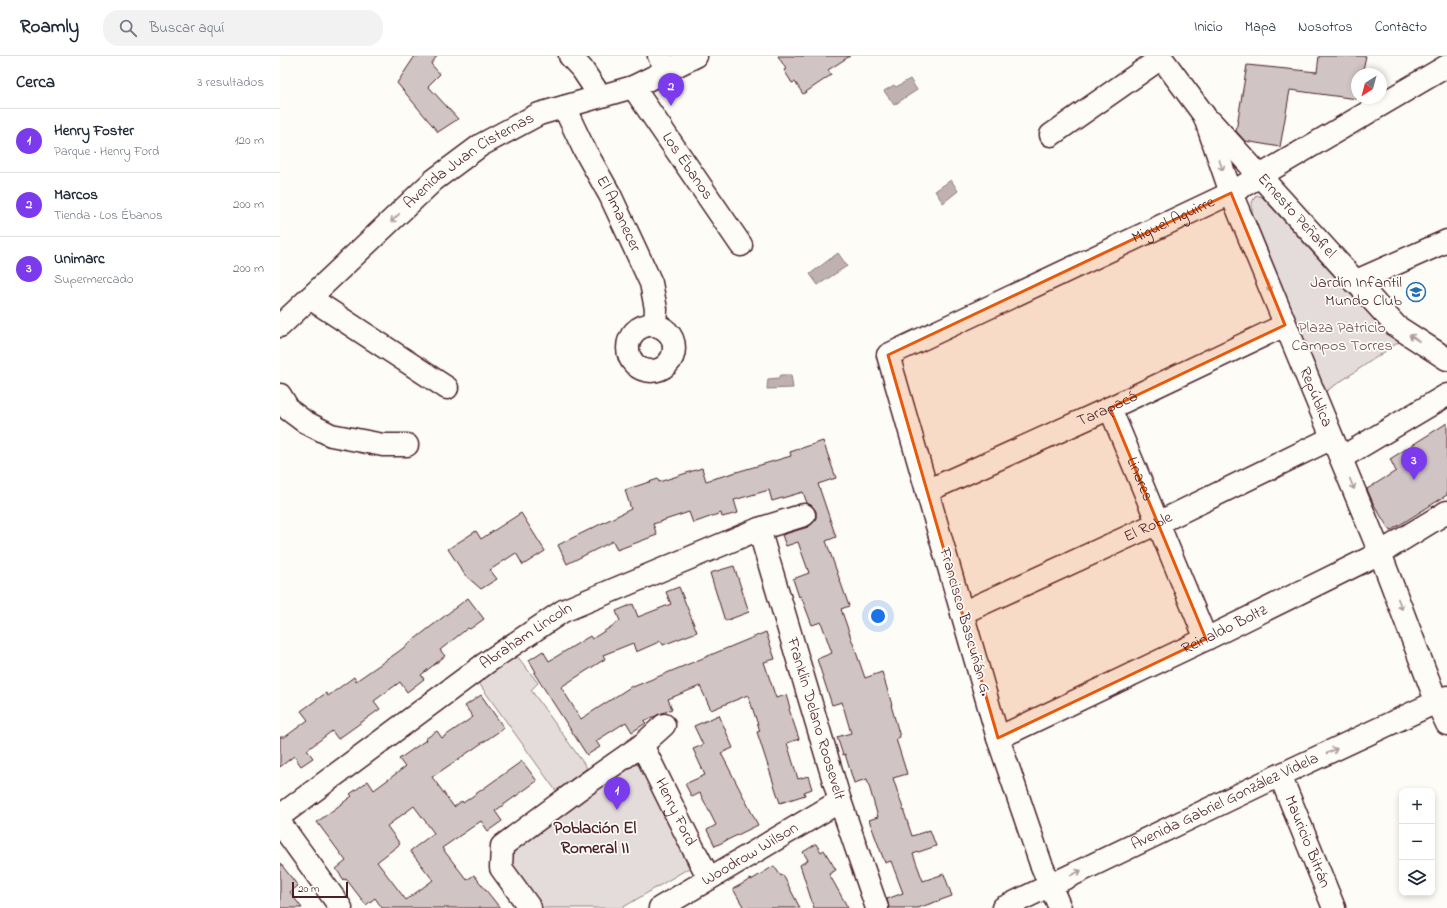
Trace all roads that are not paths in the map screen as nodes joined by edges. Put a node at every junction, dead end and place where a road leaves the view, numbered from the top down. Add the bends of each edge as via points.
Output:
1 (570, 56) edge
2 (696, 56) edge
3 (1161, 57) edge
4 (664, 63) edge
5 (1447, 66) edge
6 (633, 87) junction
7 (600, 96) junction
8 (564, 107) junction
9 (1204, 115) junction
10 (1051, 135) dead end
11 (1260, 176) junction
12 (1231, 193) junction
13 (1447, 241) edge
14 (741, 245) dead end
15 (1354, 282) junction
16 (310, 298) junction
17 (655, 325) dead end
18 (1285, 325) junction
19 (280, 326) edge
20 (888, 355) joint
21 (1447, 359) edge
22 (447, 388) dead end
23 (280, 395) edge
24 (1447, 395) edge
25 (1110, 408) junction
26 (1332, 438) junction
27 (407, 445) dead end
28 (1341, 458) junction
29 (927, 490) junction
30 (1447, 512) edge
31 (804, 515) dead end
32 (1158, 523) junction
33 (759, 528) junction
34 (1380, 553) junction
35 (962, 613) junction
36 (1206, 640) junction
37 (1442, 700) edge
38 (1447, 724) edge
39 (664, 725) dead end
40 (998, 738) junction
41 (642, 745) junction
42 (1280, 775) junction
43 (840, 801) junction
44 (280, 816) edge
45 (280, 823) edge
46 (709, 878) junction
47 (1050, 886) junction
48 (342, 908) edge
49 (530, 908) edge
50 (660, 908) edge
51 (877, 908) edge
52 (1002, 908) edge
53 (1060, 908) edge
54 (1334, 908) edge

1 - 7 street
2 - 4 street, Avenida Juan Cisternas
3 - 9 street, República
3 - 10 street
4 - 6 street, Avenida Juan Cisternas
5 - 11 street, Miguel Aguirre
6 - 7 street, Avenida Juan Cisternas
6 - 14 street, Los Ébanos
7 - 8 street, Avenida Juan Cisternas
8 -> 16 street, Avenida Juan Cisternas via 539,114 482,145 434,180
8 - 17 street, El Amanecer via 651,283 656,309
9 - 11 street, Ernesto Peñafiel
9 -> 12 street, República
11 - 12 street, Miguel Aguirre
11 - 15 street, Ernesto Peñafiel
12 -> 18 street, República
12 - 20 street, Miguel Aguirre
13 - 15 street
21 -> 15 street, Ernesto Peñafiel via 1396,326
16 - 19 street, Avenida Juan Cisternas
16 - 22 street
18 - 25 street, Tarapacá
18 - 26 street, República
20 - 29 street, Francisco Bascuñán G.
23 - 27 street via 289,410 305,422 331,435 383,446
24 - 28 street
25 - 29 street, Tarapacá
25 - 32 street, Linares
26 - 28 street, República
26 - 32 street, El Roble
28 -> 34 street, República
29 - 35 street, Francisco Bascuñán G.
30 - 34 street, Reinaldo Boltz
31 - 33 street, Abraham Lincoln
32 - 35 street, El Roble
32 - 36 street, Linares
33 - 43 street, Franklin Delano Roosevelt
33 - 44 street, Abraham Lincoln via 562,611 486,663
34 - 36 street, Reinaldo Boltz
34 -> 37 street, República
35 - 40 street, Francisco Bascuñán G.
36 - 40 street, Reinaldo Boltz
37 - 38 street, República
42 -> 37 street, Avenida Gabriel González Videla
39 - 41 street
40 - 47 street, Francisco Bascuñán G.
41 - 46 street, Henry Ford
41 - 49 street via 502,846 501,868
47 -> 42 street, Avenida Gabriel González Videla
42 - 54 street, Mauricio Bitrán
43 - 46 street, Woodrow Wilson
43 - 51 street, Franklin Delano Roosevelt
45 - 48 street
46 - 50 street, Woodrow Wilson
47 - 52 street, Avenida Gabriel González Videla
47 - 53 street, Francisco Bascuñán G.

